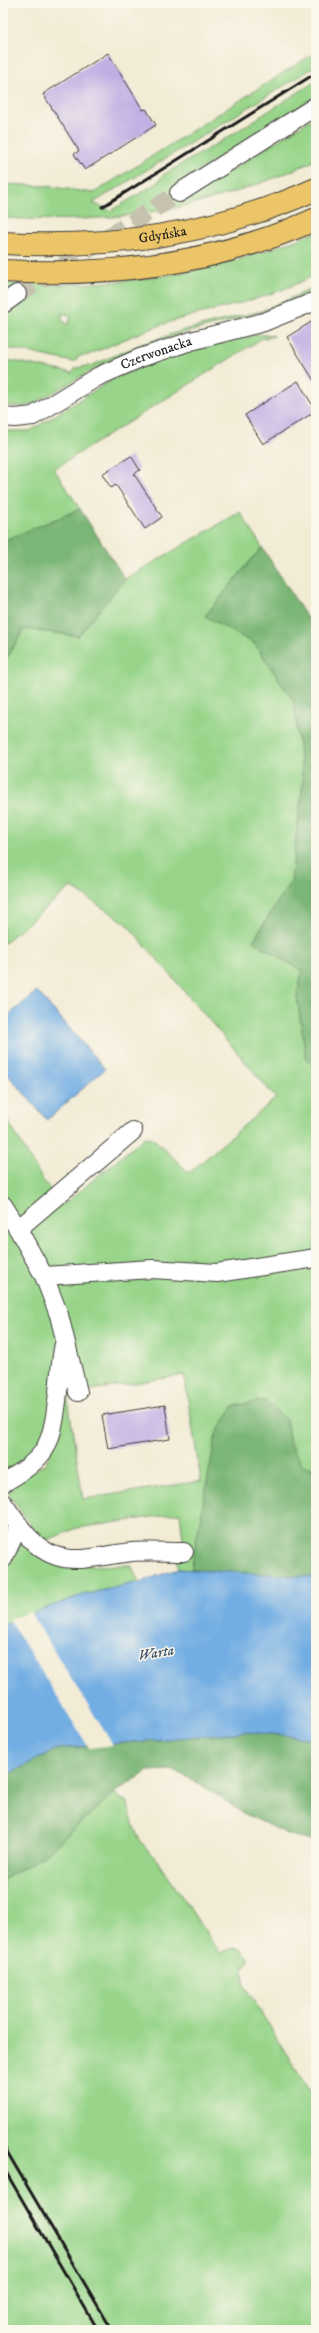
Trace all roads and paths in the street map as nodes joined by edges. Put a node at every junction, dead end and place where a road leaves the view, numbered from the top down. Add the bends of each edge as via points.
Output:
1 (316, 106) edge
2 (316, 189) edge
3 (179, 193) tunnel mouth
4 (316, 219) edge
5 (3, 243) edge
6 (3, 271) edge
7 (316, 301) edge
8 (3, 416) edge
9 (134, 1131) dead end
10 (3, 1205) edge
11 (18, 1229) junction
12 (316, 1258) edge
13 (44, 1276) junction
14 (64, 1341) junction
15 (78, 1392) dead end
16 (3, 1483) edge
17 (3, 1504) edge
18 (19, 1526) junction
19 (184, 1552) dead end
20 (3, 1559) edge

1 - 3 street
2 - 5 main road, Gdyńska via 252,214 174,235 94,245
4 - 6 main road, Gdyńska via 249,244 168,264 86,273
7 - 8 street, Czerwonacka via 264,322 146,355 97,377 33,416
9 - 11 street
10 - 11 street
11 - 13 street
12 - 13 street via 217,1273 152,1270
13 - 14 street via 60,1315
14 - 15 street
14 - 16 street via 59,1364 53,1431 43,1452 24,1470
17 - 18 street
18 - 19 street via 37,1545 56,1556 76,1559 133,1552
18 - 20 street

